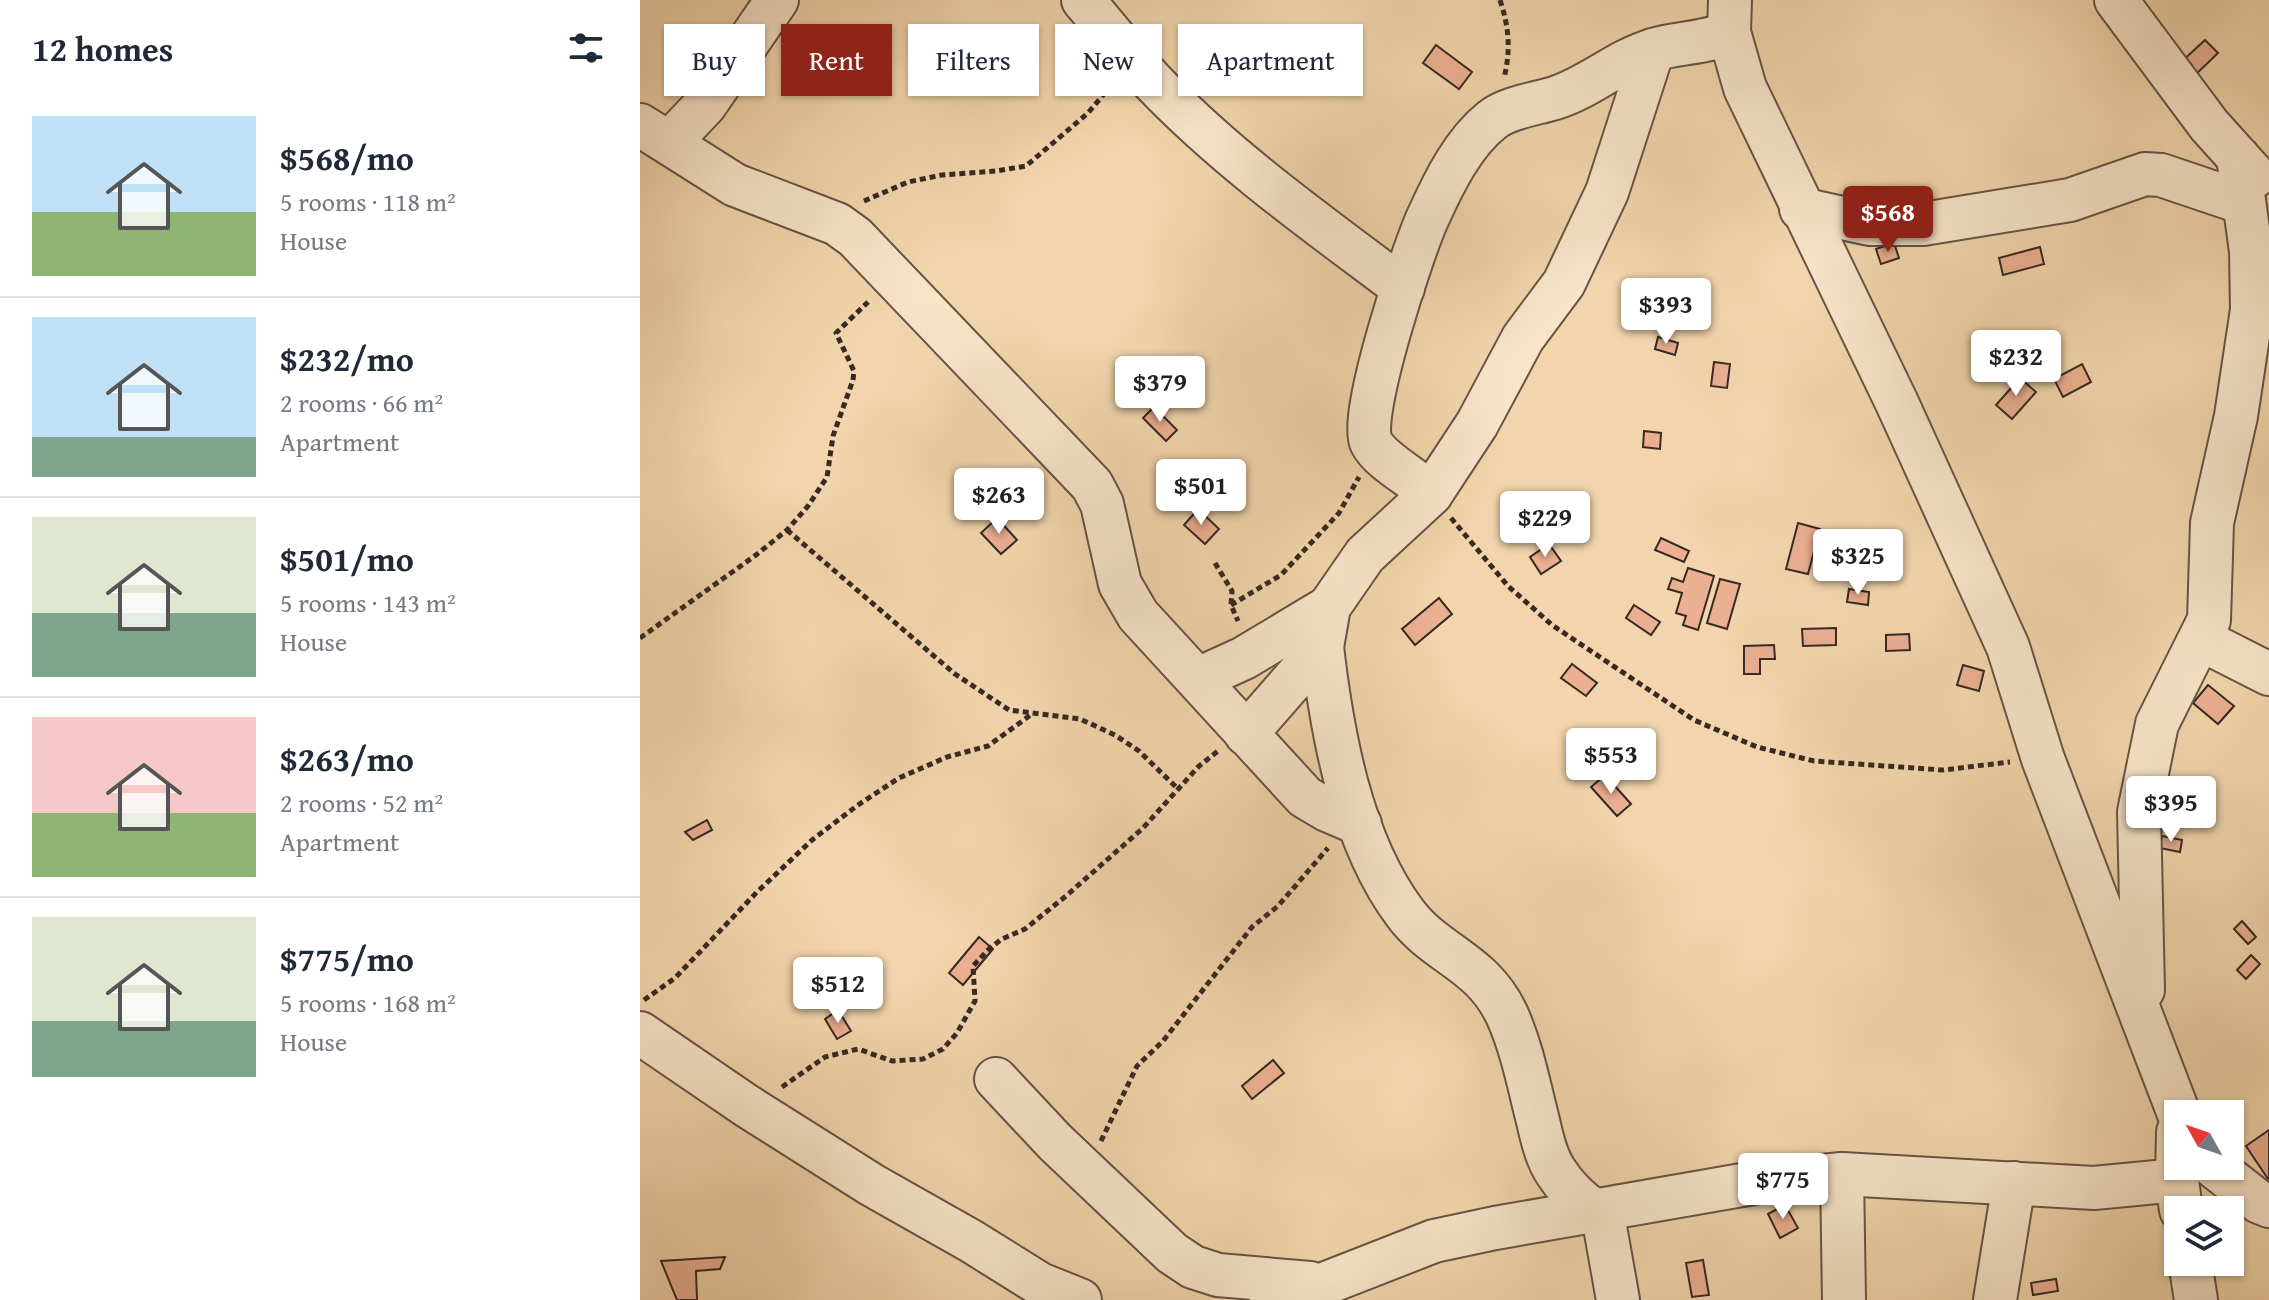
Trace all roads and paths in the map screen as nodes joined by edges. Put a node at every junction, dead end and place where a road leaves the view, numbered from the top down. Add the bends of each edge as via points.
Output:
1 (777, 0) edge
2 (1083, 0) edge
3 (1500, 0) edge
4 (2116, 0) edge
5 (1723, 17) edge
6 (1653, 50) junction
7 (1102, 96) edge
8 (1494, 118) junction
9 (655, 134) edge
10 (2257, 197) edge
11 (1801, 209) junction
12 (821, 217) junction
13 (895, 279) junction
14 (1403, 288) junction
15 (1371, 442) junction
16 (1431, 494) junction
17 (787, 530) junction
18 (1215, 563) dead end
19 (1231, 605) junction
20 (1325, 627) junction
21 (640, 638) edge
22 (2200, 639) junction
23 (1244, 658) junction
24 (2269, 674) edge
25 (1198, 679) junction
26 (1032, 714) junction
27 (1246, 734) junction
28 (2043, 759) junction
29 (1178, 789) junction
30 (1356, 822) junction
31 (640, 1002) edge
32 (2144, 1019) junction
33 (640, 1033) edge
34 (996, 1079) dead end
35 (2174, 1100) edge
36 (753, 1111) junction
37 (1085, 1170) junction
38 (1842, 1174) junction
39 (2014, 1183) junction
40 (2190, 1185) edge
41 (2269, 1206) edge
42 (1598, 1211) junction
43 (2192, 1276) edge
44 (1324, 1284) junction
45 (1080, 1300) edge
46 (1271, 1300) edge
47 (1618, 1300) edge
48 (1844, 1300) edge
49 (1995, 1300) edge
50 (2196, 1300) edge

1 - 9 street via 705,105
2 - 14 street via 1155,85 1305,214
3 - 8 path via 1508,24 1509,58
4 - 10 street via 2238,157
5 - 6 street
5 - 11 street via 1745,88
6 - 8 street via 1609,68 1582,87
6 - 16 street via 1607,192 1564,283 1523,338 1477,424
7 - 12 path via 1026,166 908,182
8 - 14 street via 1450,173
9 - 12 street via 735,185
10 - 11 street via 2145,174 2070,200 1923,224 1870,224
10 - 22 street via 2252,310 2212,523 2209,620
11 - 28 street via 2008,647
12 - 13 street via 855,237
13 - 17 path via 836,333 854,371 853,380 833,436 827,477
13 - 25 street via 1092,485 1102,504 1120,584 1138,615
14 - 15 street via 1375,390
15 - 16 street
15 - 19 path via 1361,474 1339,513 1281,575
16 - 20 street via 1365,555
16 - 28 path via 1508,586 1552,625 1694,720 1757,747 1814,761 1943,770
17 - 21 path
17 - 26 path via 955,674 1009,710
18 - 19 path via 1232,591
19 - 23 path via 1250,646
20 - 23 street
20 - 27 street
20 - 30 street via 1329,705
22 - 24 street
22 - 32 street via 2157,724 2139,812
23 - 25 street
25 - 27 street
26 - 29 path via 1080,719 1115,735
26 - 31 path via 988,746 899,778 858,805 812,840 675,978
27 - 29 path via 1199,766
27 - 30 street via 1305,797
28 - 32 street
29 - 36 path via 1143,828 1066,896 983,954 973,966 975,1001 943,1049 923,1059 892,1061 858,1049 825,1057
30 - 37 path via 1252,927 1163,1041 1137,1066
30 - 42 street via 1406,914 1495,993 1508,1018 1555,1171 1573,1195
32 - 35 street
33 - 36 street
34 - 37 street
36 - 45 street via 1040,1284
37 - 44 street via 1193,1267 1218,1275
38 - 39 street
38 - 42 street via 1765,1181
38 - 48 street
39 - 40 street via 2094,1188
39 - 49 street
40 - 41 street
42 - 44 street via 1434,1241
42 - 47 street
43 - 50 street
44 - 46 street

